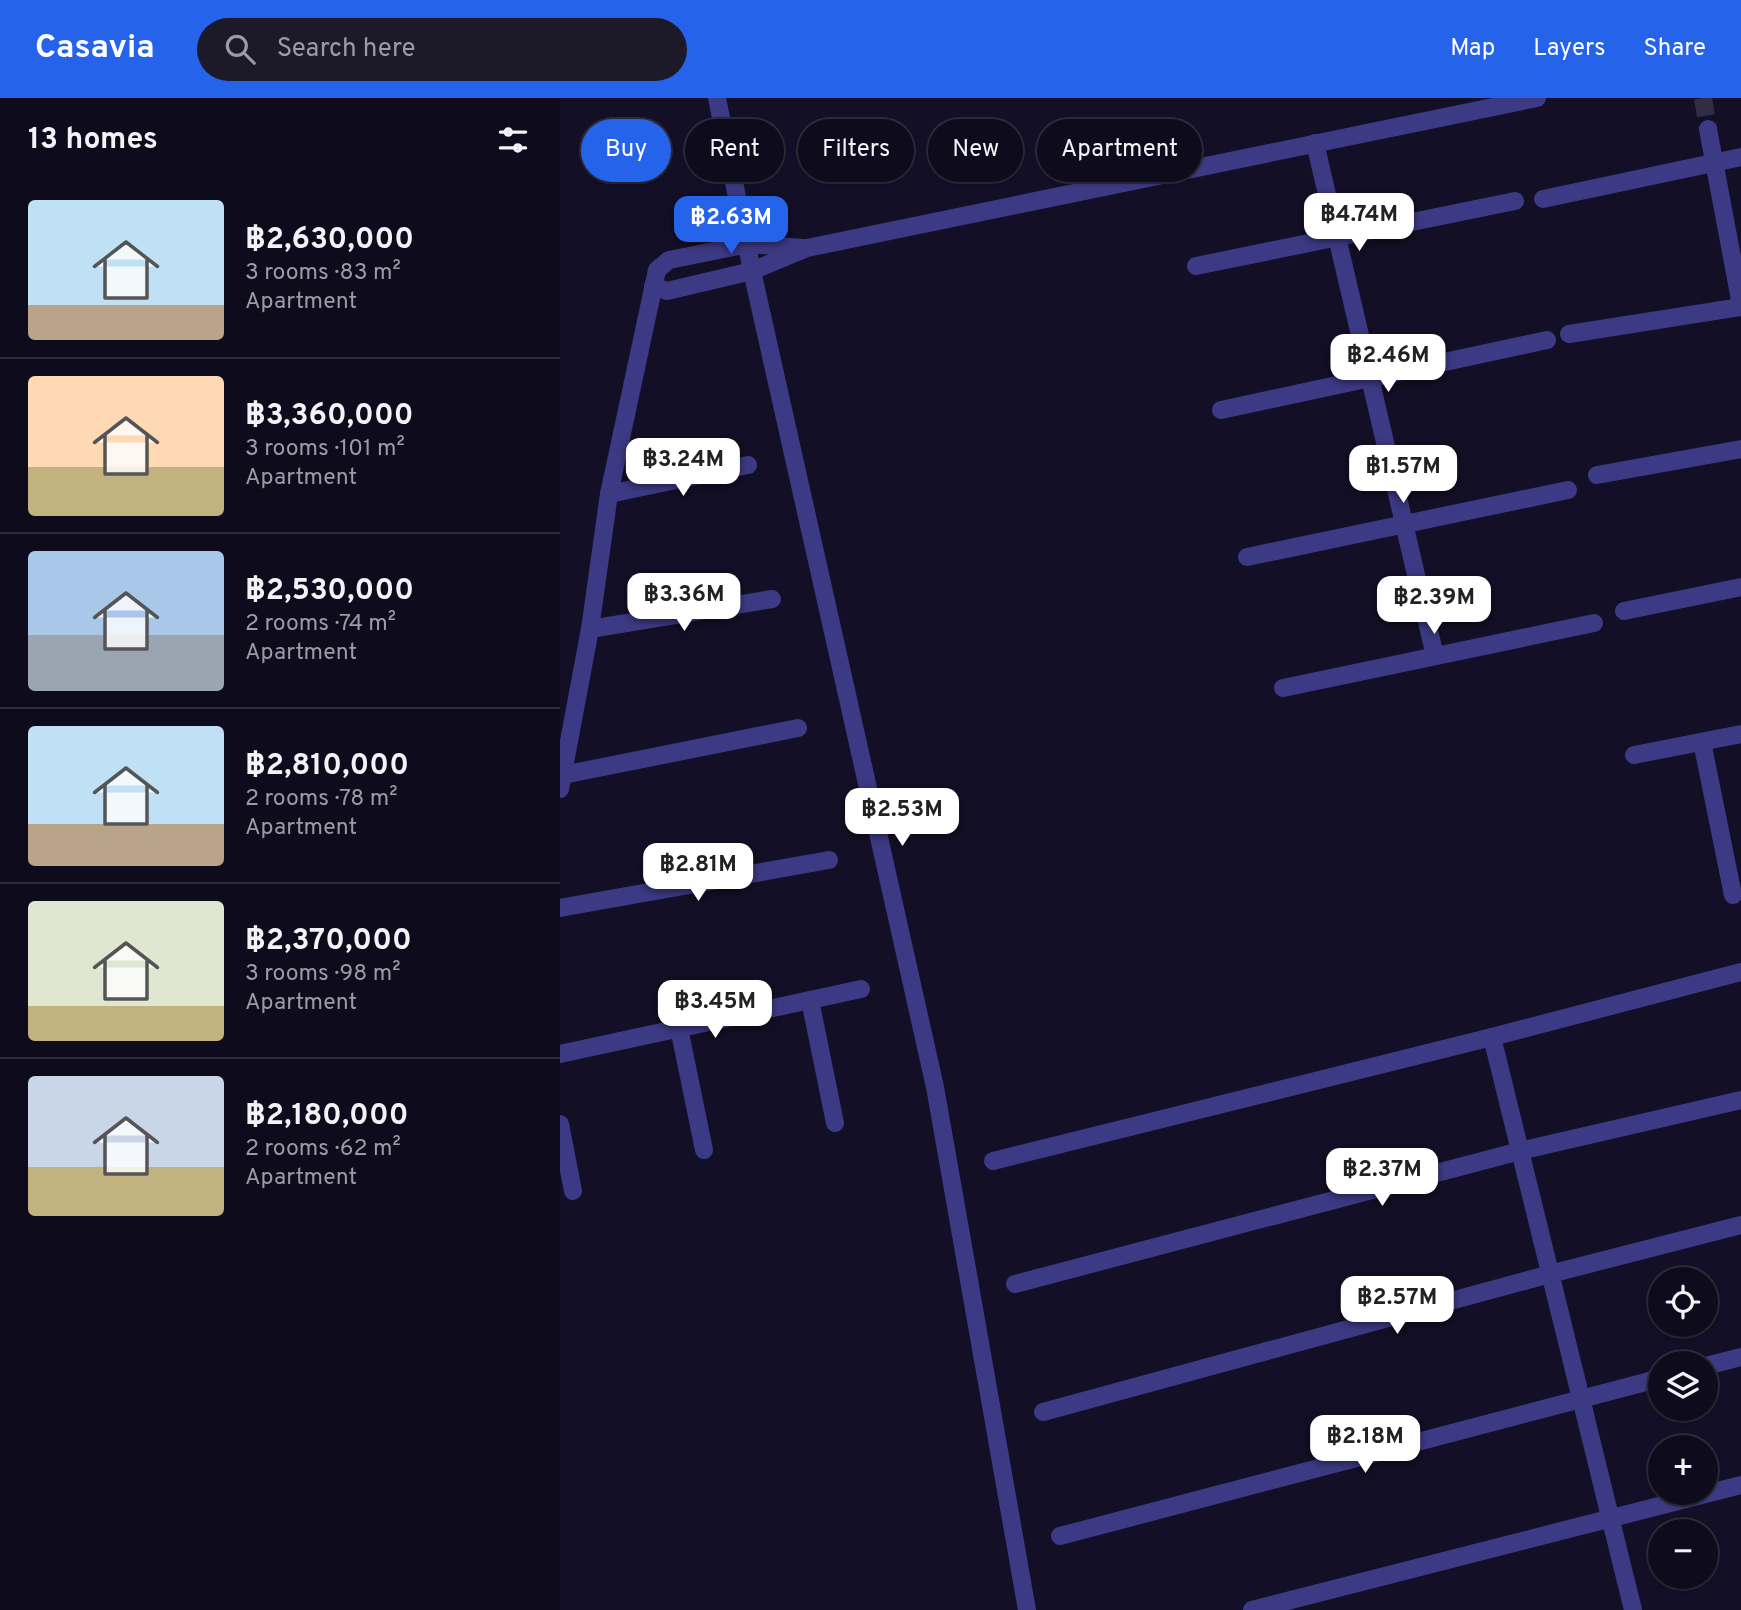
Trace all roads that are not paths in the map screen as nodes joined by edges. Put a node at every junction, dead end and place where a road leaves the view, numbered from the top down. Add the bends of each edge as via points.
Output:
1 (718, 98) edge
2 (1537, 98) edge
3 (1708, 129) tunnel mouth
4 (1315, 143) junction
5 (1741, 157) edge
6 (1712, 162) junction
7 (1543, 199) dead end
8 (1515, 201) dead end
9 (1337, 237) junction
10 (748, 244) junction
11 (807, 248) junction
12 (1196, 266) dead end
13 (752, 271) junction
14 (653, 286) junction
15 (1741, 306) edge
16 (1569, 334) dead end
17 (1547, 340) dead end
18 (1370, 378) junction
19 (1221, 410) dead end
20 (1741, 449) edge
21 (748, 465) dead end
22 (1597, 475) dead end
23 (1568, 490) dead end
24 (609, 494) junction
25 (1404, 524) junction
26 (1247, 557) dead end
27 (1741, 587) edge
28 (772, 599) dead end
29 (1624, 611) dead end
30 (1594, 623) dead end
31 (590, 629) junction
32 (1435, 656) junction
33 (1283, 688) dead end
34 (798, 728) dead end
35 (1741, 734) edge
36 (1702, 742) junction
37 (1634, 755) dead end
38 (561, 782) edge
39 (829, 860) dead end
40 (1733, 895) dead end
41 (560, 908) edge
42 (1741, 972) edge
43 (861, 989) dead end
44 (810, 1000) junction
45 (679, 1028) junction
46 (1492, 1037) junction
47 (560, 1054) edge
48 (1741, 1100) edge
49 (835, 1123) dead end
50 (560, 1124) edge
51 (704, 1150) dead end
52 (1520, 1151) junction
53 (993, 1161) dead end
54 (573, 1191) dead end
55 (1741, 1225) edge
56 (1550, 1274) junction
57 (1015, 1284) dead end
58 (1741, 1357) edge
59 (1718, 1363) edge
60 (1648, 1381) edge
61 (1581, 1398) junction
62 (1043, 1412) dead end
63 (1741, 1485) edge
64 (1610, 1519) junction
65 (1060, 1536) dead end
66 (1027, 1610) edge
67 (1252, 1610) edge
68 (1633, 1610) edge

1 - 10 street
2 - 4 street
3 - 6 street
4 - 9 street
4 - 11 street
5 - 6 street
6 - 7 street
6 - 15 street
8 - 9 street
9 - 12 street
9 - 18 street
10 - 11 street
10 - 13 street
10 - 14 street via 669,260 657,270
11 - 13 street
13 - 14 street via 667,291
13 - 66 street via 935,1087
14 - 24 street
15 - 16 street
17 - 18 street
18 - 19 street
18 - 25 street
20 - 22 street
21 - 24 street
23 - 25 street
24 - 31 street
25 - 26 street
25 - 32 street
27 - 29 street
28 - 31 street
30 - 32 street
31 - 38 street
32 - 33 street
34 - 38 street
35 - 36 street
36 - 37 street
36 - 40 street
39 - 41 street
42 - 46 street
43 - 44 street
44 - 45 street
44 - 49 street
45 - 47 street
45 - 51 street
46 - 52 street
46 - 53 street
48 - 52 street
50 - 54 street
52 - 56 street
52 - 57 street
55 - 56 street
56 - 61 street
56 - 62 street
58 - 59 street
60 - 61 street
61 - 64 street
61 - 65 street
63 - 64 street
64 - 67 street
64 - 68 street

